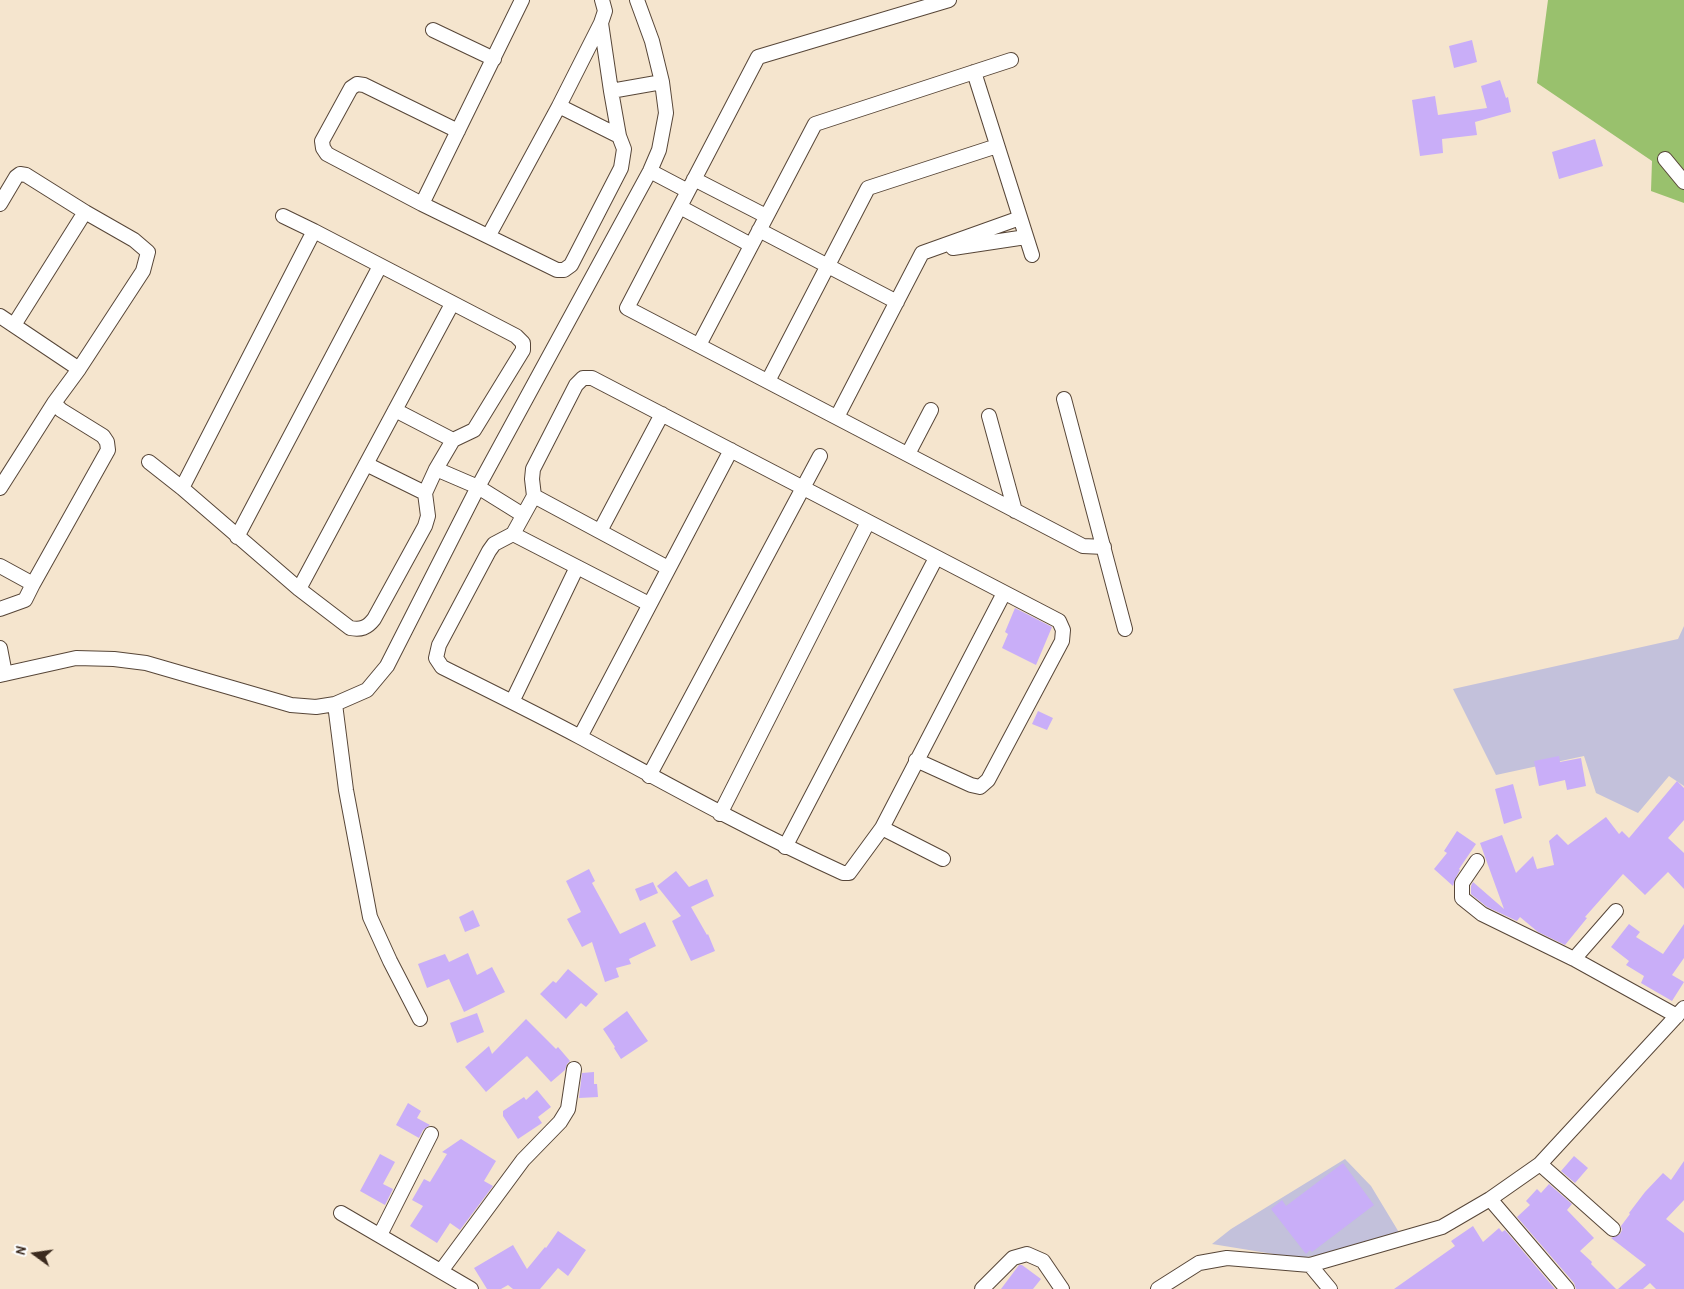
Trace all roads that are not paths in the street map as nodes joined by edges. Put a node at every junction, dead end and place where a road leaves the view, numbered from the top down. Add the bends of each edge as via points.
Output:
1 (522, 0) edge
2 (602, 0) edge
3 (637, 0) edge
4 (949, 0) edge
5 (602, 23) junction
6 (433, 30) dead end
7 (494, 59) junction
8 (1011, 60) dead end
9 (974, 72) junction
10 (662, 82) junction
11 (611, 91) junction
12 (559, 106) junction
13 (458, 131) junction
14 (619, 136) junction
15 (997, 146) junction
16 (1665, 160) dead end
17 (650, 171) junction
18 (1684, 182) edge
19 (691, 185) junction
20 (0, 204) edge
21 (422, 204) junction
22 (680, 207) junction
23 (85, 212) junction
24 (283, 216) dead end
25 (766, 216) junction
26 (1020, 218) junction
27 (759, 230) junction
28 (314, 231) junction
29 (489, 236) junction
30 (1026, 238) junction
31 (751, 244) junction
32 (922, 253) junction
33 (1032, 255) dead end
34 (380, 266) junction
35 (828, 266) junction
36 (897, 302) junction
37 (452, 304) junction
38 (0, 316) edge
39 (14, 324) junction
40 (699, 345) junction
41 (79, 368) junction
42 (768, 381) junction
43 (1064, 399) dead end
44 (54, 403) junction
45 (395, 410) junction
46 (931, 410) dead end
47 (662, 414) junction
48 (989, 416) dead end
49 (837, 417) junction
50 (453, 440) junction
51 (731, 450) junction
52 (908, 454) junction
53 (820, 456) dead end
54 (150, 462) dead end
55 (366, 464) junction
56 (436, 469) junction
57 (4, 471) edge
58 (0, 488) edge
59 (182, 488) junction
60 (478, 488) junction
61 (802, 488) junction
62 (425, 493) junction
63 (534, 496) junction
64 (1015, 511) junction
65 (522, 515) junction
66 (868, 522) junction
67 (600, 531) junction
68 (513, 534) junction
69 (237, 537) junction
70 (1104, 547) junction
71 (936, 558) junction
72 (0, 566) edge
73 (577, 567) junction
74 (668, 568) junction
75 (33, 584) junction
76 (299, 589) junction
77 (1004, 593) junction
78 (649, 604) junction
79 (0, 609) edge
80 (1125, 629) dead end
81 (0, 648) edge
82 (3, 675) edge
83 (512, 702) junction
84 (335, 704) junction
85 (580, 737) junction
86 (916, 760) junction
87 (649, 776) junction
88 (720, 814) junction
89 (882, 828) junction
90 (785, 847) junction
91 (943, 859) dead end
92 (1477, 861) dead end
93 (1616, 911) dead end
94 (1574, 958) junction
95 (1680, 1012) edge
96 (420, 1019) dead end
97 (574, 1069) dead end
98 (431, 1134) dead end
99 (1540, 1164) junction
100 (1490, 1199) junction
101 (341, 1213) dead end
102 (1613, 1229) dead end
103 (380, 1235) junction
104 (1310, 1266) junction
105 (441, 1270) junction
106 (471, 1289) edge
107 (982, 1289) edge
108 (1062, 1289) edge
109 (1158, 1289) edge
110 (1330, 1289) edge
111 (1567, 1289) edge

1 - 7 street
2 - 5 street via 605,11
3 - 10 street
4 - 19 street via 758,57
5 - 11 street
5 - 12 street
6 - 7 street
7 - 13 street
8 - 9 street
9 - 15 street
9 - 25 street via 815,124
10 - 11 street
10 - 17 street via 666,112 659,150
11 - 14 street
12 - 14 street
12 - 29 street
13 - 21 street
13 - 21 street via 357,84 351,88 322,141 327,154
14 - 29 street via 624,149 621,168 571,265 557,270
15 - 26 street
15 - 35 street via 868,188
16 - 18 street
17 - 19 street
17 - 60 street
19 - 22 street
19 - 25 street
20 - 23 street via 20,174
21 - 29 street
22 - 31 street
22 - 40 street via 628,308
23 - 39 street
23 - 41 street via 134,240 148,252 143,271
24 - 28 street
25 - 27 street
26 - 30 street
26 - 32 street
27 - 31 street
27 - 35 street
28 - 34 street
28 - 59 street
30 - 32 street
30 - 33 street
31 - 40 street
32 - 36 street
34 - 37 street
34 - 69 street
35 - 36 street
35 - 42 street
36 - 49 street
37 - 45 street
37 - 50 street via 516,336 523,343 523,350 474,430
38 - 39 street
39 - 41 street
40 - 42 street
41 - 44 street
42 - 49 street
43 - 70 street
44 - 57 street
44 - 75 street via 103,436 108,450
45 - 50 street
45 - 55 street
46 - 52 street
47 - 51 street
47 - 63 street via 592,378 584,378 576,385 533,469
47 - 67 street
48 - 64 street
49 - 52 street
50 - 56 street
51 - 61 street
51 - 74 street
52 - 64 street
53 - 61 street
54 - 59 street
55 - 62 street
55 - 76 street
56 - 60 street
56 - 62 street
57 - 58 street
59 - 69 street
60 - 65 street
60 - 84 street via 387,666 367,690
61 - 66 street
61 - 87 street
62 - 76 street via 428,516 425,526 369,626 360,630 350,628
63 - 65 street
63 - 67 street
64 - 70 street via 1083,546
65 - 68 street
66 - 71 street
66 - 88 street
67 - 74 street
68 - 73 street
68 - 83 street via 494,544 489,551 436,658 442,667
69 - 76 street
70 - 80 street
71 - 77 street
71 - 90 street
72 - 75 street
73 - 78 street
73 - 83 street
74 - 78 street
75 - 79 street via 25,600
77 - 86 street
77 - 86 street via 1059,621 1063,630 1062,641 988,780 980,787
78 - 85 street
81 - 82 street
82 - 84 street via 76,658 114,659 146,663 291,705 316,707
83 - 85 street
84 - 96 street via 370,917
85 - 87 street
86 - 89 street
87 - 88 street
88 - 90 street
89 - 90 street via 849,873
89 - 91 street
92 - 94 street via 1462,883 1462,898 1482,914
93 - 94 street
94 - 95 street
95 - 99 street
97 - 105 street via 568,1109 523,1160
98 - 103 street
99 - 100 street
99 - 102 street
100 - 104 street via 1442,1227
100 - 111 street
101 - 103 street
103 - 105 street
104 - 109 street via 1227,1258 1198,1263
104 - 110 street
105 - 106 street
107 - 108 street via 1013,1258 1027,1254 1043,1261

